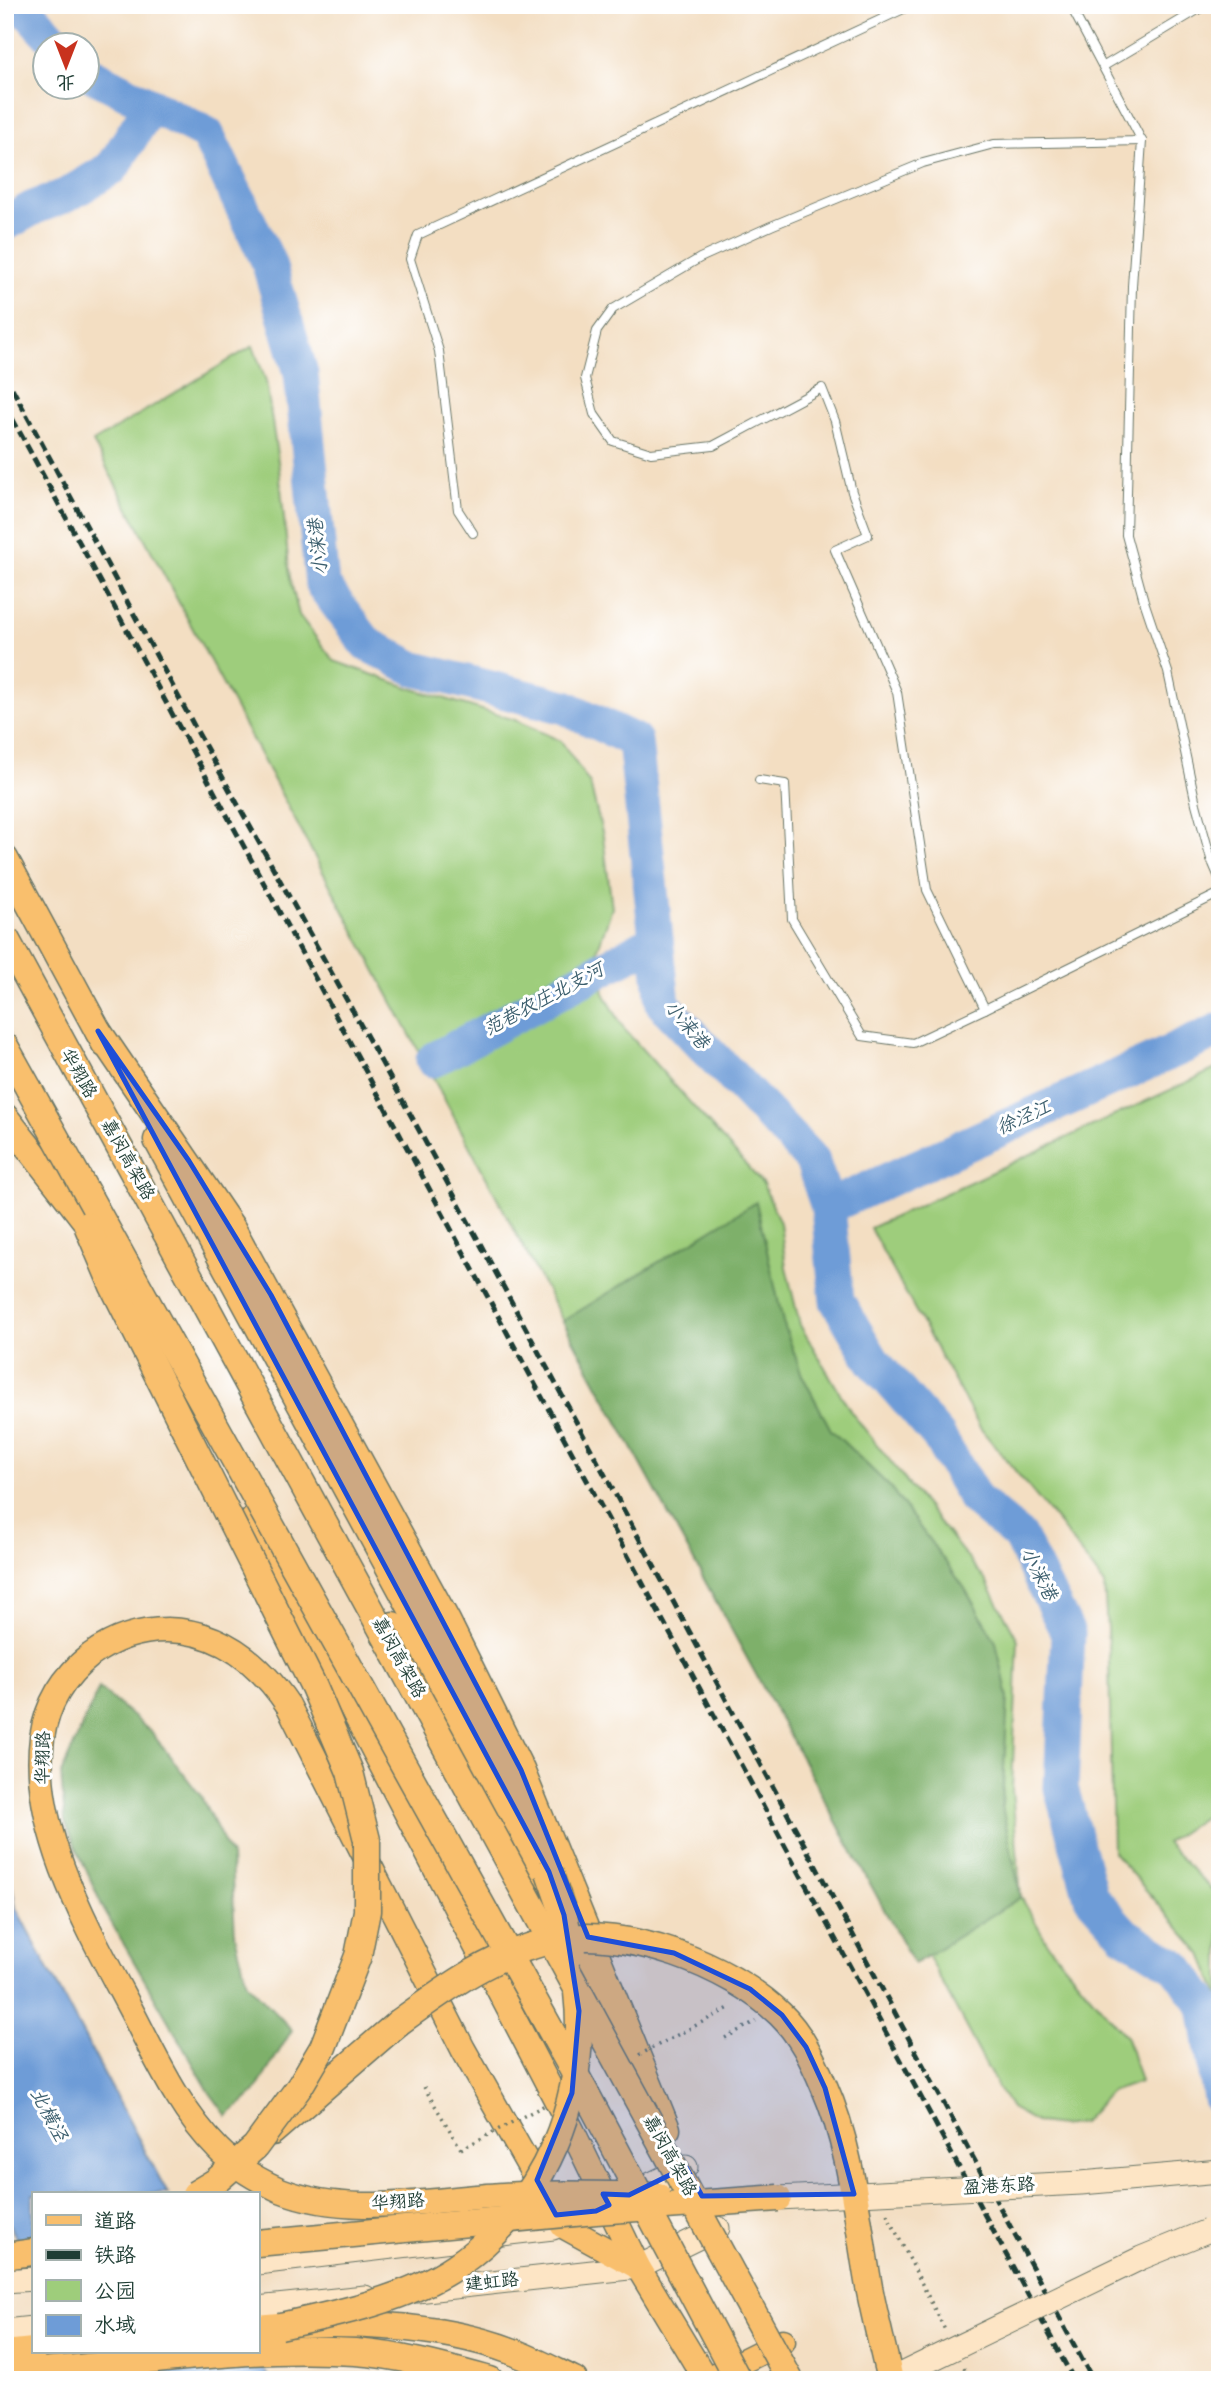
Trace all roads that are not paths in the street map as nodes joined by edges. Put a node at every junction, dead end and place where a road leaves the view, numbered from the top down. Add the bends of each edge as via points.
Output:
1 (912, 5) edge
2 (1070, 5) edge
3 (1206, 5) edge
4 (1104, 66) junction
5 (1142, 141) junction
6 (473, 533) dead end
7 (759, 780) dead end
8 (1220, 855) edge
9 (5, 859) edge
10 (1211, 859) junction
11 (1220, 880) edge
12 (1220, 893) edge
13 (5, 937) edge
14 (5, 943) edge
15 (985, 1009) junction
16 (98, 1031) junction
17 (5, 1048) edge
18 (29, 1088) junction
19 (5, 1117) edge
20 (115, 1258) junction
21 (667, 2129) junction
22 (256, 2147) junction
23 (686, 2166) junction
24 (1220, 2171) edge
25 (198, 2192) edge
26 (778, 2198) junction
27 (609, 2205) junction
28 (563, 2226) junction
29 (718, 2228) junction
30 (1216, 2230) edge
31 (259, 2242) edge
32 (32, 2252) edge
33 (5, 2258) edge
34 (32, 2259) edge
35 (259, 2263) edge
36 (638, 2267) junction
37 (32, 2279) edge
38 (5, 2281) edge
39 (264, 2318) edge
40 (32, 2328) edge
41 (5, 2331) edge
42 (783, 2341) junction
43 (32, 2351) edge
44 (259, 2353) edge
45 (5, 2354) edge
46 (249, 2354) edge
47 (5, 2373) edge
48 (490, 2380) edge
49 (574, 2380) edge
50 (706, 2380) edge
51 (738, 2380) edge
52 (790, 2380) edge
53 (805, 2380) edge
54 (890, 2380) edge

1 - 6 lane via 418,235 410,259 439,351 458,510
2 - 4 lane
3 - 4 lane
4 - 5 lane
5 - 10 lane via 1132,286 1126,535 1168,672
5 - 15 lane via 994,144 923,163 771,226 700,258 613,309 597,331 585,378 594,414 613,441 651,453 713,446 822,388 869,535 835,550 897,692 928,890
7 - 15 lane via 785,784 792,919 862,1036 913,1042
8 - 10 lane
9 - 16 highway
10 - 11 lane
12 - 15 lane
13 - 52 highway, 嘉闵高架路, bridge
14 - 21 main road, 华翔路 via 509,1827
16 - 21 highway via 232,1228 447,1621 521,1770
16 - 39 highway, bridge via 478,1731 549,1872 564,1914 574,1965 579,2011 572,2093 561,2132 527,2197 489,2239 454,2267 421,2284 369,2304
17 - 18 highway
17 - 20 main road
18 - 22 highway, bridge via 113,1286 314,1688 350,1772 367,1840 367,1911 341,2007 300,2086
18 - 51 highway, bridge via 589,2099
19 - 20 highway
20 - 27 main road via 387,1771
21 - 23 main road, 华翔路
22 - 25 highway, bridge
22 - 54 highway, bridge via 398,2023 491,1963 520,1950 580,1938 631,1942 674,1953 750,1989 782,2015 806,2047 841,2134
23 - 27 main road
23 - 29 main road, 华翔路
24 - 26 main road, 盈港东路, bridge via 1081,2183
26 - 28 main road, 华翔路, bridge via 591,2194 507,2195 354,2205 314,2201 249,2174 218,2150 174,2092 82,1916 54,1842 43,1789 42,1740 58,1689 76,1667 128,1635 181,1630 226,1643 273,1683 463,2049
26 - 31 highway, bridge
27 - 28 main road
27 - 36 main road
28 - 35 main road
28 - 36 main road
29 - 36 main road, 建虹路
29 - 42 main road, 华翔路
30 - 54 main road, bridge via 1141,2258
32 - 33 highway
33 - 34 highway
36 - 39 main road, 建虹路
36 - 50 main road
37 - 38 main road
39 - 49 highway, bridge via 437,2332 510,2350
40 - 41 main road
42 - 50 main road
42 - 53 main road, 华翔路
43 - 45 highway
44 - 48 highway via 358,2352
46 - 47 highway

